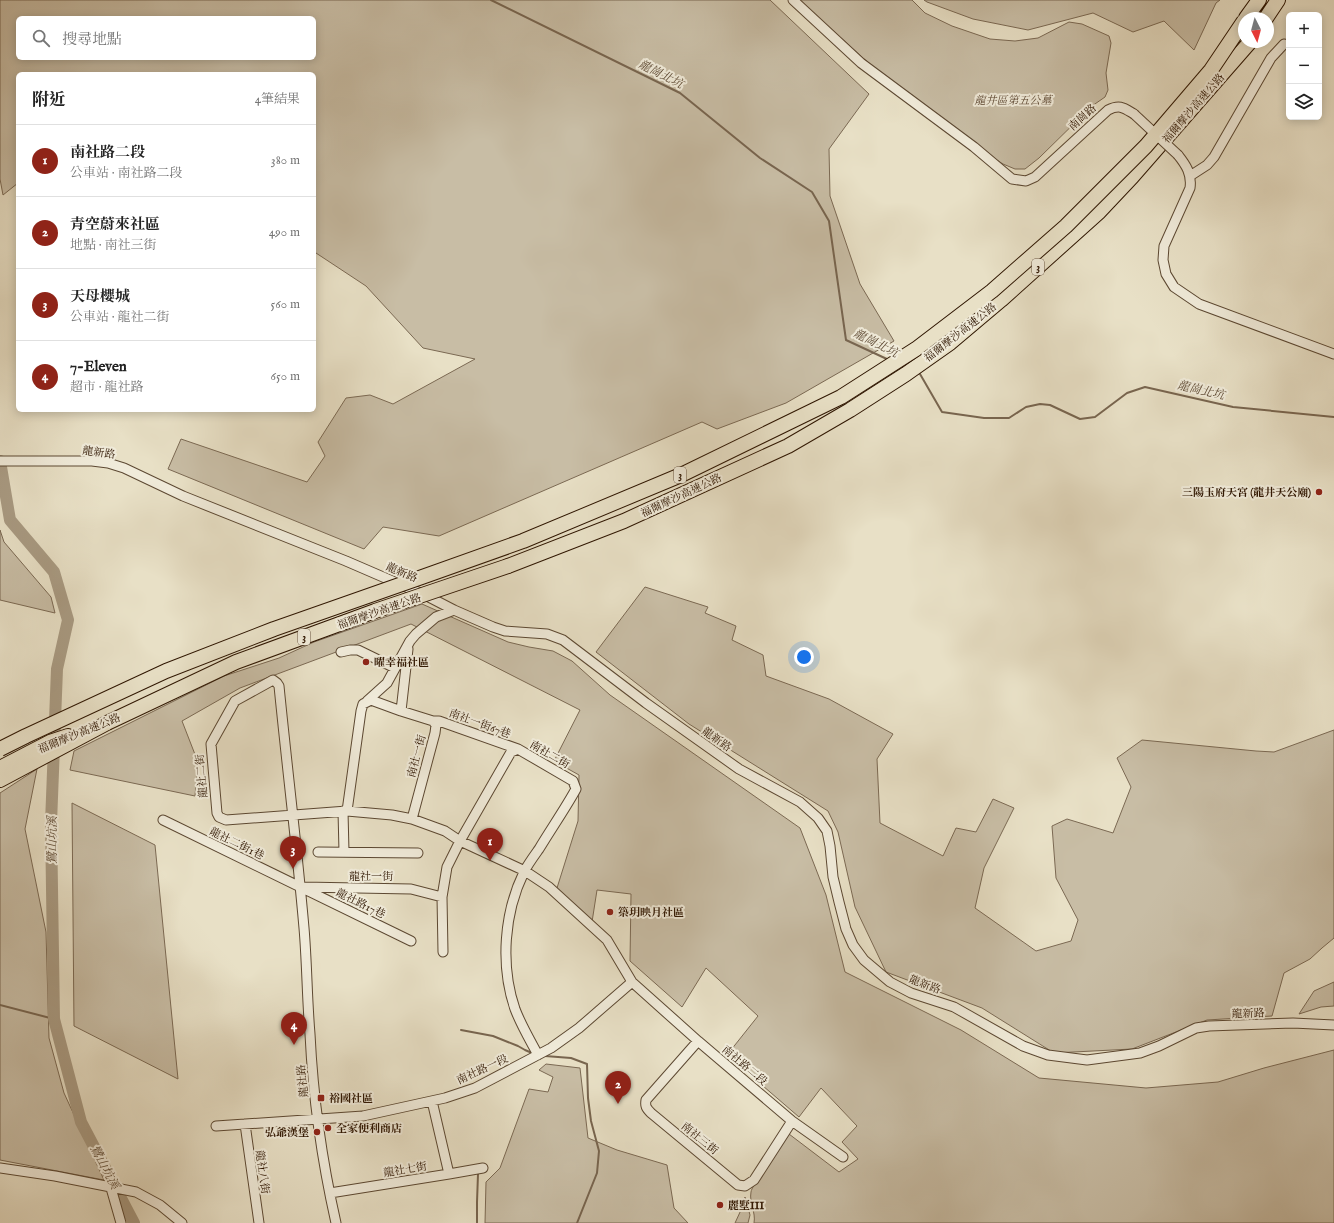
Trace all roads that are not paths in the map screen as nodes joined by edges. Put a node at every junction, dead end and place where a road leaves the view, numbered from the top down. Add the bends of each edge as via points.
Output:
1 (793, 0) edge
2 (1259, 0) edge
3 (1278, 0) edge
4 (1250, 12) edge
5 (1270, 12) edge
6 (1238, 30) edge
7 (1284, 44) dead end
8 (1245, 48) edge
9 (1190, 176) junction
10 (1334, 354) edge
11 (0, 461) edge
12 (454, 610) junction
13 (409, 642) junction
14 (341, 652) dead end
15 (395, 668) junction
16 (367, 701) junction
17 (401, 711) junction
18 (433, 721) junction
19 (107, 723) junction
20 (0, 750) edge
21 (518, 750) junction
22 (0, 768) edge
23 (0, 780) edge
24 (345, 811) junction
25 (292, 814) junction
26 (412, 819) junction
27 (163, 820) dead end
28 (460, 841) junction
29 (318, 852) dead end
30 (344, 852) junction
31 (418, 853) dead end
32 (525, 871) junction
33 (300, 886) junction
34 (442, 897) junction
35 (411, 941) dead end
36 (442, 952) dead end
37 (632, 982) junction
38 (1334, 1025) edge
39 (698, 1041) junction
40 (538, 1055) junction
41 (432, 1101) junction
42 (318, 1120) junction
43 (792, 1120) junction
44 (245, 1124) junction
45 (216, 1126) dead end
46 (843, 1157) dead end
47 (0, 1168) edge
48 (483, 1168) dead end
49 (449, 1174) junction
50 (111, 1188) junction
51 (330, 1193) junction
52 (121, 1223) edge
53 (182, 1223) edge
54 (259, 1223) edge
55 (336, 1223) edge

1 - 9 street, 南崗路, bridge via 860,63 974,146 1012,179 1026,181 1035,177 1115,106 1134,114 1178,155
2 - 4 highway
3 - 5 highway
6 - 20 highway, 福爾摩沙高速公路 / 3, bridge via 1211,70 1146,146 1066,226 992,291 916,349 841,397 681,475 523,541 274,629 166,671
7 - 9 street via 1271,58 1214,157
8 - 19 highway, 福爾摩沙高速公路 / 3, bridge via 1098,212 950,343 850,410 788,446 624,522 508,566 236,662
9 - 10 street via 1190,188 1164,246 1166,274 1174,287 1199,304
11 - 12 street, 龍新路 via 92,461 124,468 183,496 412,589
12 - 13 street via 430,620
12 - 38 street, 龍新路 via 506,632 547,634 563,640 640,699 739,769 800,802 818,818 827,831 833,877 846,929 864,960 890,982 911,993 954,1007 1023,1046 1048,1055 1087,1060 1140,1053 1196,1028 1209,1026 1293,1023
13 - 15 street
13 - 17 street
14 - 15 street via 358,650
15 - 16 street via 387,683
16 - 17 street via 375,701
16 - 24 street via 361,711
17 - 18 street
18 - 21 street, 南社一街67巷
18 - 26 street, 南社一街 via 436,728
19 - 22 highway, 福爾摩沙高速公路 / 3 via 50,742
19 - 23 highway
21 - 28 street, 南社二街 via 511,752
21 - 32 street, 南社二街 via 573,781 576,789
24 - 25 street, 南社路二段
24 - 26 street, 南社路二段
24 - 30 street
25 - 25 street, 龍社二街 via 226,820 217,813 211,744 235,701 273,680 279,686
25 - 33 street, 龍社二街
26 - 28 street, 南社路二段 via 445,830
27 - 33 street, 龍社二街1巷
28 - 32 street, 南社路二段
28 - 34 street, 南社二街 via 447,867
29 - 30 street
30 - 31 street
32 - 37 street, 南社路二段 via 549,887 607,940
32 - 40 street via 509,914 506,958 509,987 515,1008 525,1033
33 - 34 street, 龍社一街 via 411,889
33 - 35 street, 龍社路17巷
33 - 42 street, 龍社路
34 - 36 street, 南社二街
37 - 39 street, 南社路二段
37 - 40 street, 南社路一段 via 579,1028
39 - 43 street, 南社路二段
39 - 43 street, 南社三街 via 646,1100 646,1108 738,1185 746,1186 754,1180
40 - 41 street, 南社路一段 via 475,1088
41 - 42 street, 南社路一段 via 363,1116
41 - 49 street
42 - 44 street
42 - 51 street, 龍社路
43 - 46 street, 南社路二段
44 - 45 street
44 - 54 street, 龍社八街
47 - 50 street
48 - 49 street, 龍社七街
49 - 51 street, 龍社七街
50 - 52 street
50 - 53 street via 136,1192 160,1205
51 - 55 street, 龍社路

